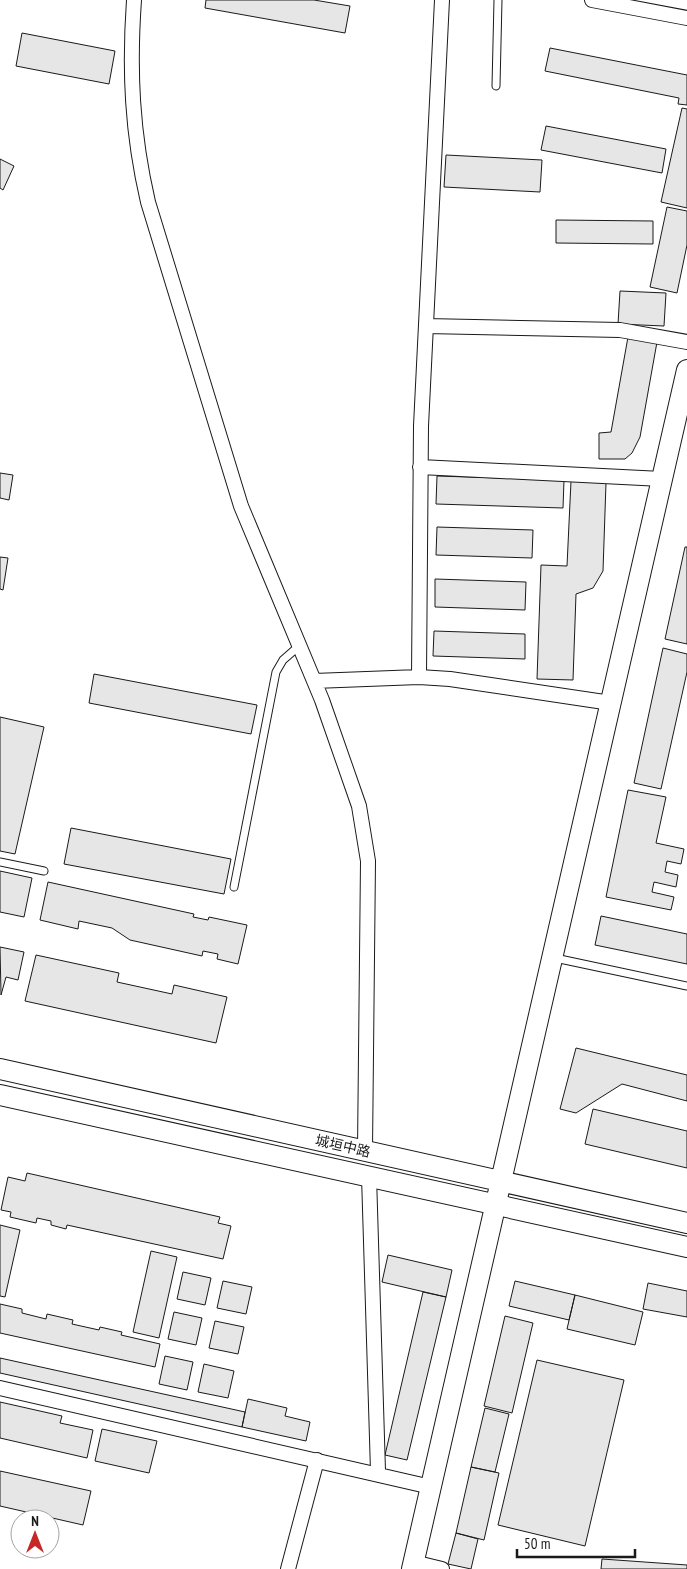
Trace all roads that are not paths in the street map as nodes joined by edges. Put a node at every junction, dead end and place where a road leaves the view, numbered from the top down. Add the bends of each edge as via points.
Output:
1 (134, 0) edge
2 (442, 0) edge
3 (498, 0) edge
4 (592, 0) edge
5 (687, 18) edge
6 (496, 86) dead end
7 (426, 326) junction
8 (687, 342) edge
9 (687, 370) edge
10 (420, 467) junction
11 (662, 479) junction
12 (299, 646) junction
13 (419, 678) junction
14 (314, 681) junction
15 (611, 703) junction
16 (0, 862) edge
17 (44, 871) dead end
18 (234, 887) dead end
19 (552, 958) junction
20 (687, 986) edge
21 (0, 1069) edge
22 (0, 1095) edge
23 (365, 1150) junction
24 (369, 1176) junction
25 (501, 1181) junction
26 (496, 1204) junction
27 (687, 1223) edge
28 (687, 1247) edge
29 (0, 1388) edge
30 (317, 1460) junction
31 (378, 1471) dead end
32 (431, 1486) junction
33 (413, 1565) edge
34 (288, 1569) edge
35 (442, 1569) edge

1 - 12 street via 132,100 137,156 148,202 242,506
2 - 7 street
3 - 6 lane
4 - 5 street
7 - 8 street via 620,330
7 - 10 street
9 - 11 main road
10 - 11 street
10 - 13 street
11 - 15 main road
12 - 14 street
12 - 18 lane via 283,660 276,672
13 - 14 street
13 - 15 street via 518,688
14 - 23 street via 360,806 368,862
15 - 19 main road
16 - 17 lane
19 - 20 lane
19 - 25 main road
21 - 23 main road, 城垣中路
22 - 24 main road, 城垣中路
23 - 25 main road, 城垣中路
24 - 26 main road, 城垣中路
24 - 31 street
25 - 26 main road
25 - 27 main road, 城垣中路
26 - 28 main road, 城垣中路
26 - 32 main road
29 - 30 street
30 - 32 street
30 - 34 street
32 - 33 main road
33 - 35 street

